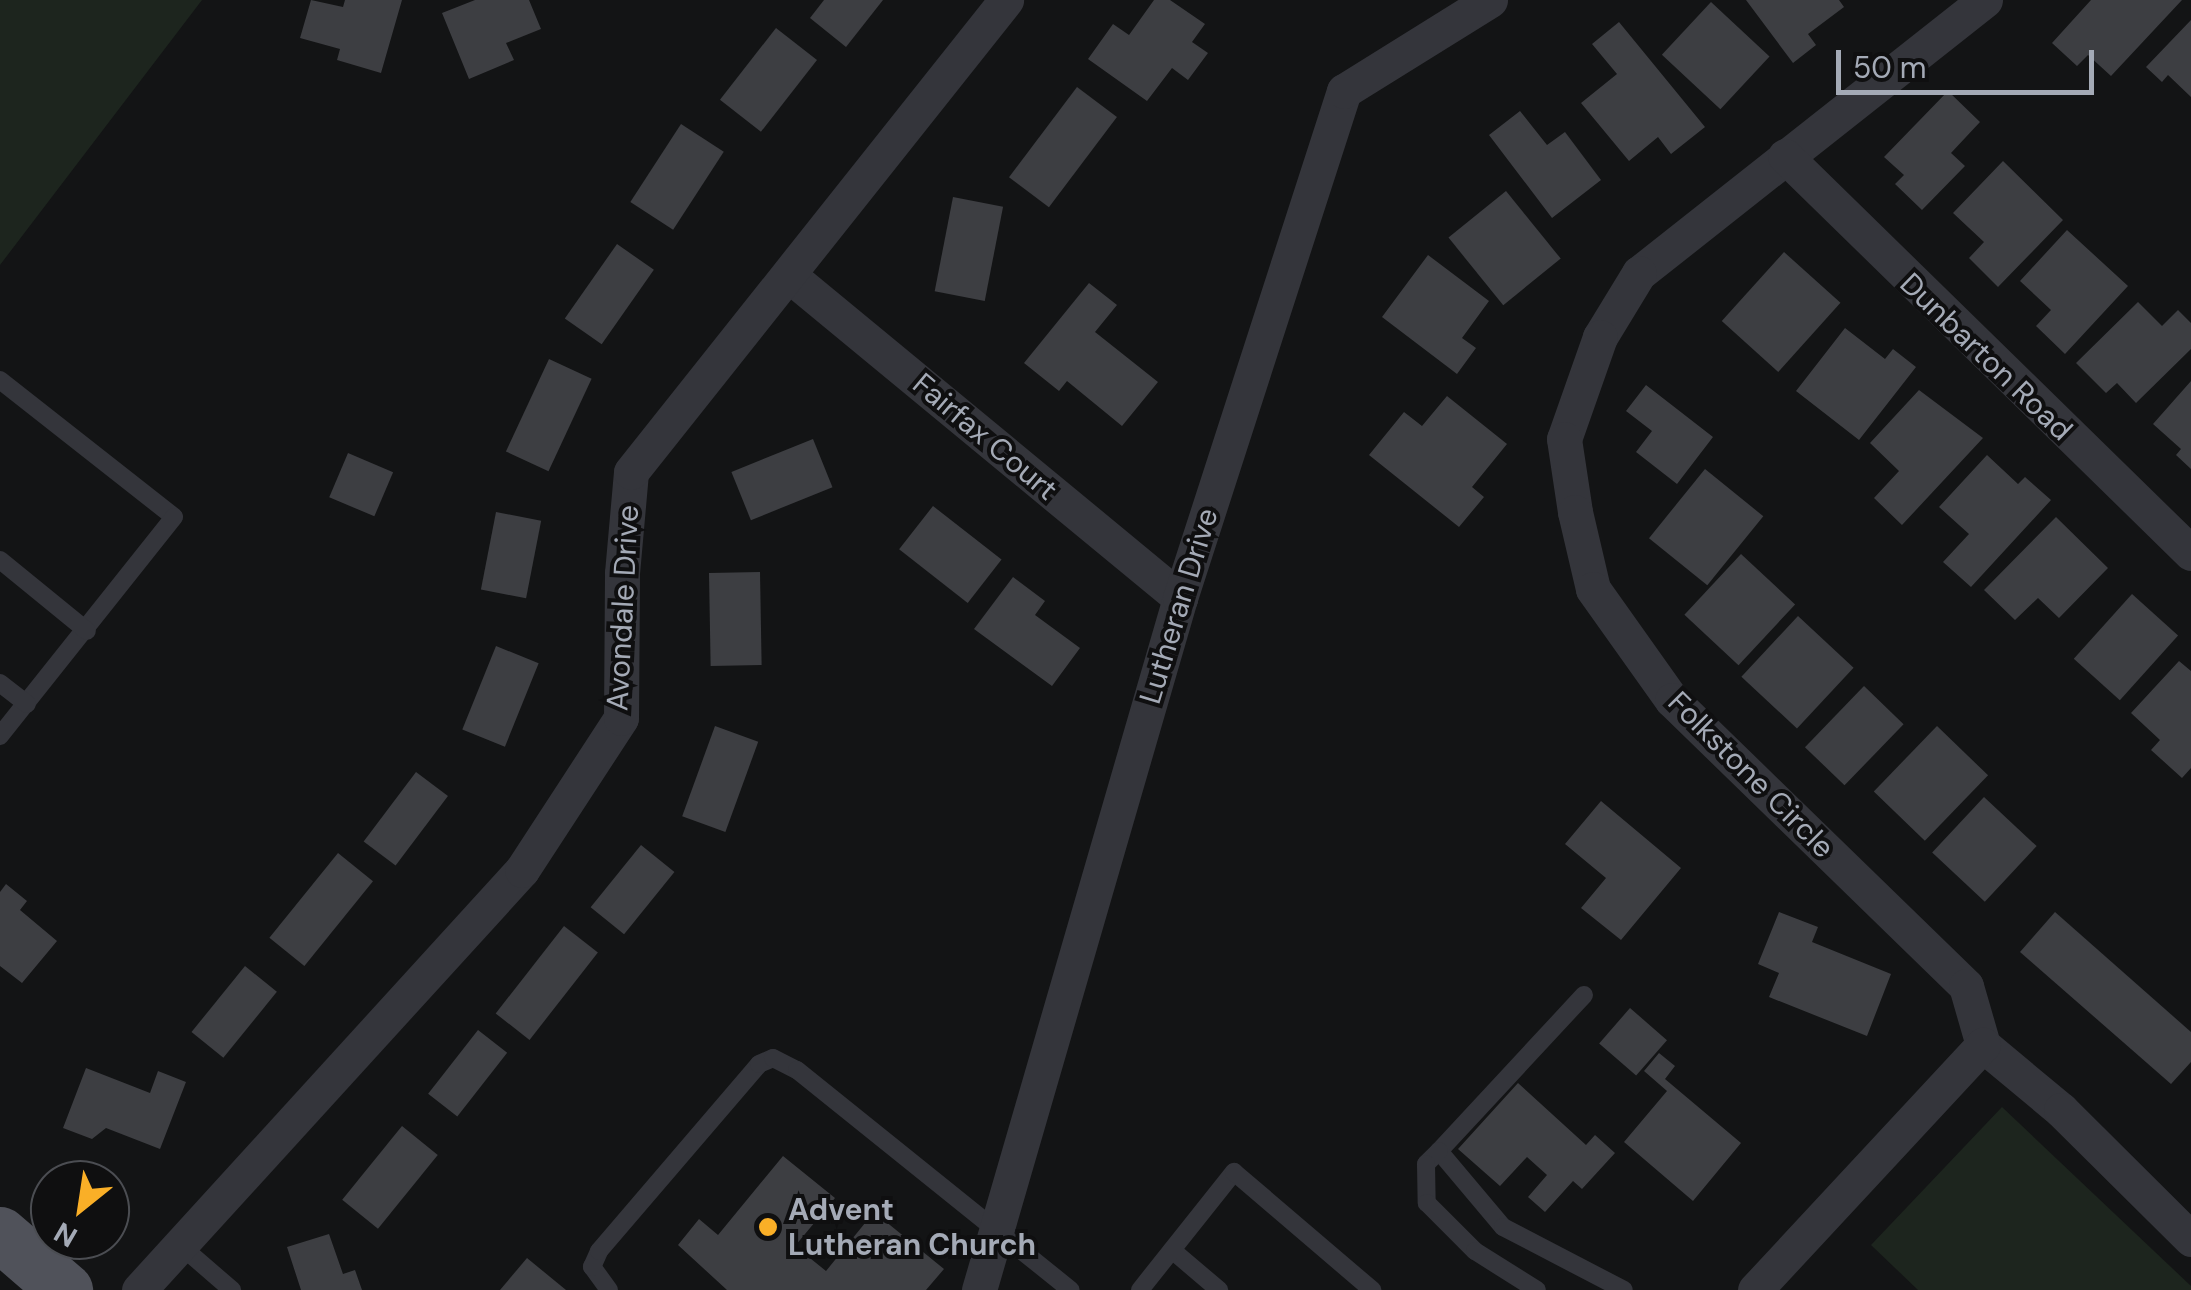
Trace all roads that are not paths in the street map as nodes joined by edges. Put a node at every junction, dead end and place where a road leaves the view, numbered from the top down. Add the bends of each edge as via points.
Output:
1 (1006, 0) edge
2 (1490, 0) edge
3 (1985, 0) edge
4 (1785, 156) junction
5 (790, 276) junction
6 (0, 380) edge
7 (2191, 553) edge
8 (0, 560) edge
9 (1180, 598) junction
10 (87, 631) junction
11 (0, 683) edge
12 (27, 704) junction
13 (0, 736) edge
14 (1584, 995) dead end
15 (1983, 1045) junction
16 (1438, 1152) junction
17 (0, 1234) edge
18 (998, 1236) junction
19 (2191, 1240) edge
20 (180, 1245) junction
21 (1172, 1250) junction
22 (66, 1290) edge
23 (139, 1290) edge
24 (232, 1290) edge
25 (609, 1290) edge
26 (979, 1290) edge
27 (1070, 1290) edge
28 (1140, 1290) edge
29 (1219, 1290) edge
30 (1372, 1290) edge
31 (1537, 1290) edge
32 (1624, 1290) edge
33 (1754, 1290) edge

1 - 5 street, Avondale Drive
2 - 9 street, Lutheran Drive via 1344,91
3 - 4 street, Folkstone Circle
4 - 7 street, Dunbarton Road
4 - 15 street, Folkstone Circle via 1639,272 1600,337 1564,439 1575,512 1594,589 1672,700 1966,986
5 - 9 street, Fairfax Court
5 - 20 street, Avondale Drive via 631,472 621,718 522,870
6 - 10 lane via 174,517
8 - 10 lane
9 - 18 street, Lutheran Drive
10 - 12 lane
11 - 12 lane
12 - 13 lane
14 - 16 lane
15 - 19 street via 2061,1110
15 - 33 street
16 - 31 lane via 1426,1164 1427,1202 1475,1250 1520,1285
16 - 32 lane via 1502,1227
17 - 22 main road
18 - 25 lane via 797,1070 773,1058 759,1064 600,1251 592,1267
18 - 26 street, Lutheran Drive
18 - 27 lane
20 - 23 street, Avondale Drive
20 - 24 lane
21 - 28 lane
21 - 29 lane
21 - 30 lane via 1234,1172

